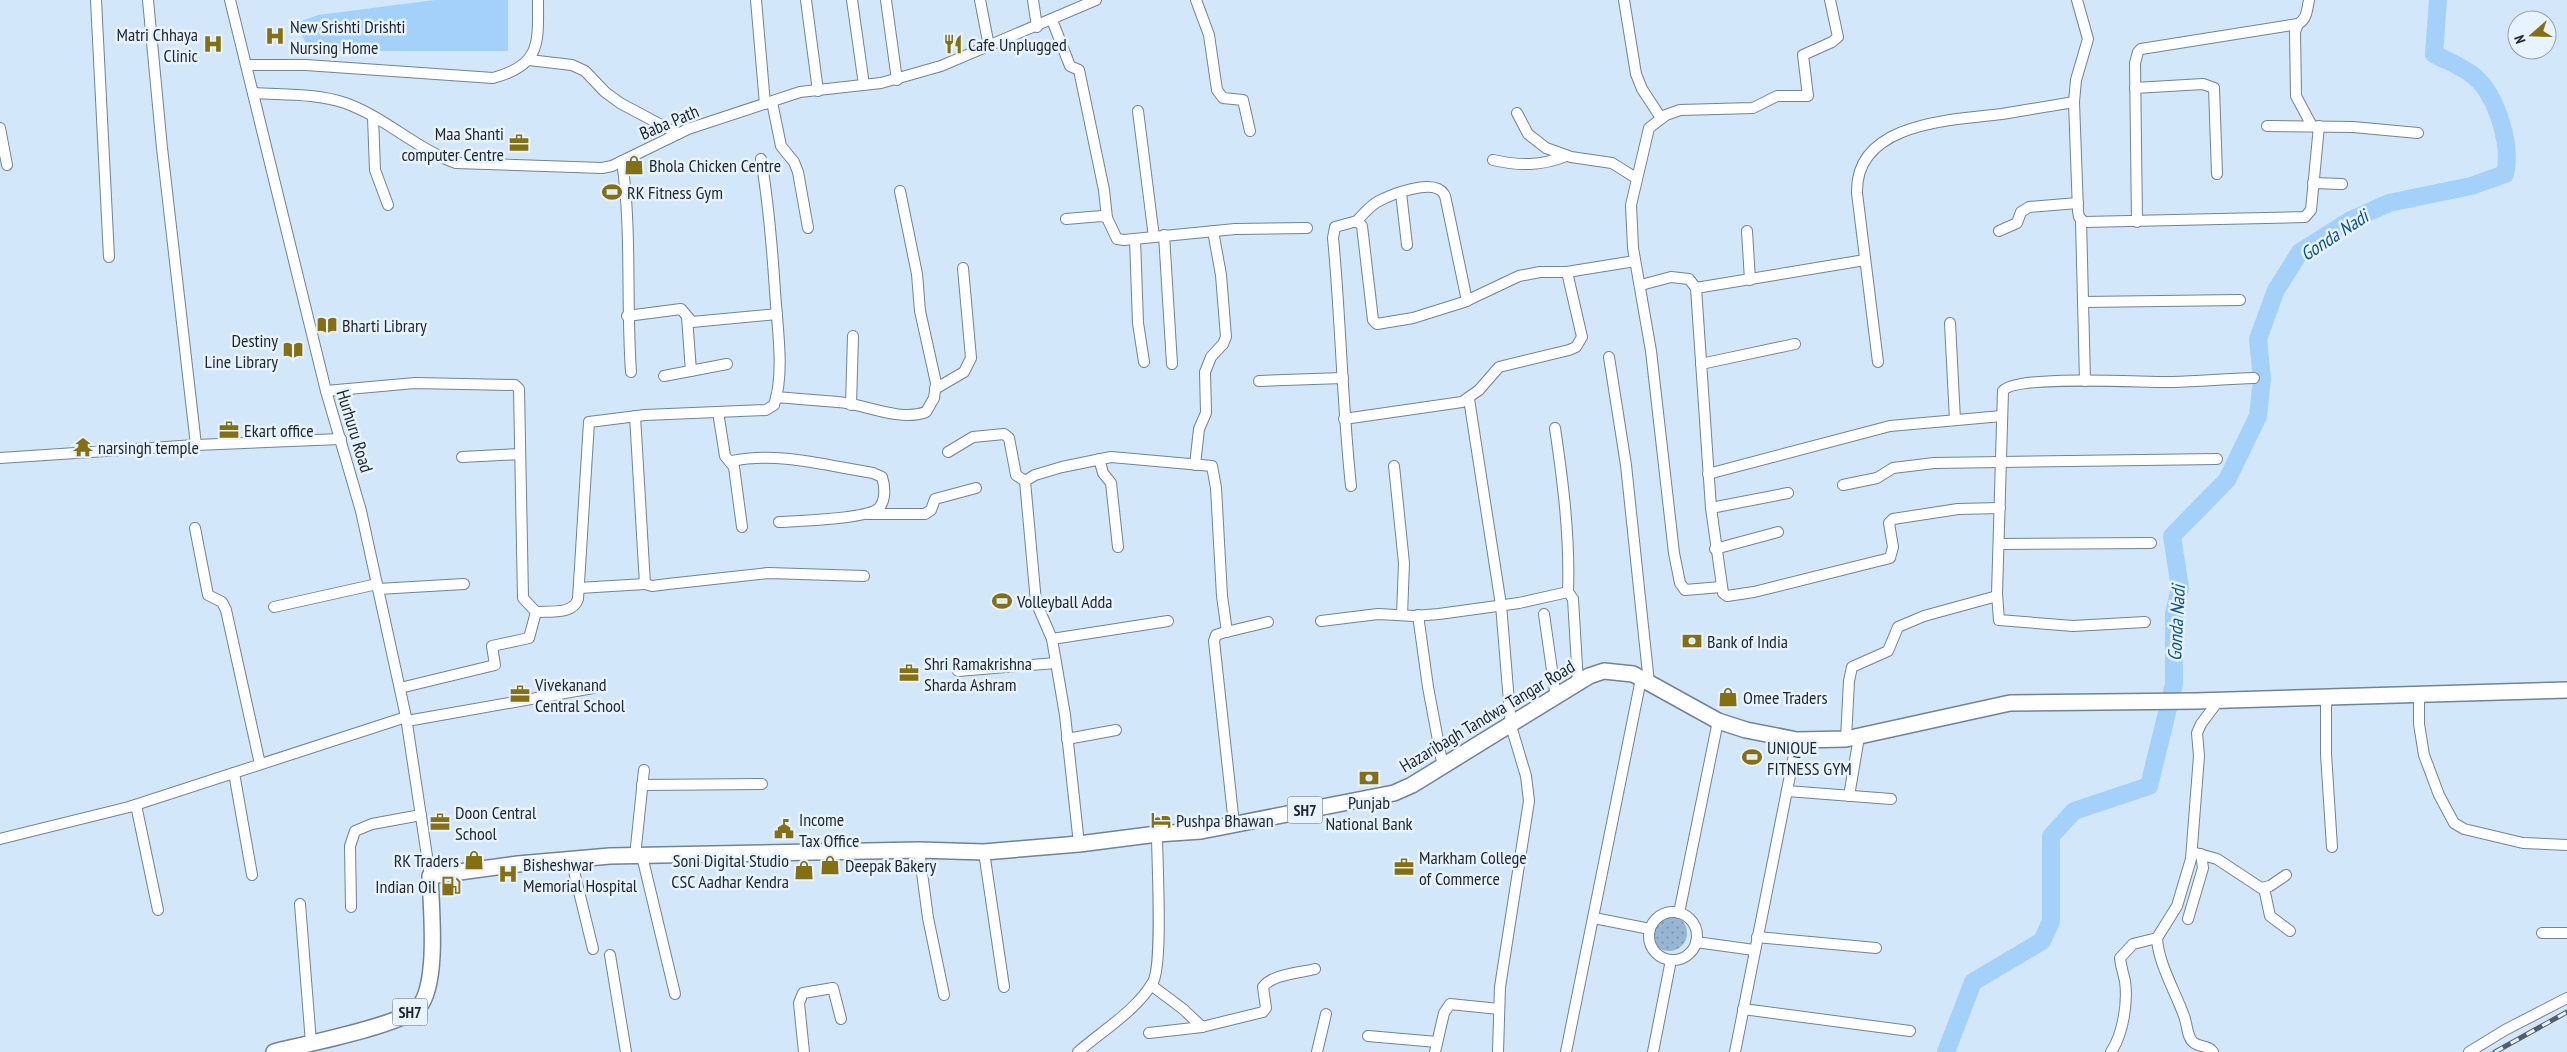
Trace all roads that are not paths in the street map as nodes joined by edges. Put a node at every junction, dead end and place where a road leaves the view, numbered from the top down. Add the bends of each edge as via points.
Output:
1 (96, 0) edge
2 (148, 0) edge
3 (230, 0) edge
4 (538, 0) edge
5 (756, 0) edge
6 (806, 0) edge
7 (852, 0) edge
8 (886, 0) edge
9 (980, 0) edge
10 (1033, 0) edge
11 (1096, 0) edge
12 (1196, 0) edge
13 (1624, 0) edge
14 (1830, 0) edge
15 (2077, 0) edge
16 (2309, 0) edge
17 (1052, 20) junction
18 (2298, 24) junction
19 (1036, 27) junction
20 (990, 46) junction
21 (529, 60) junction
22 (247, 65) junction
23 (897, 80) junction
24 (864, 85) junction
25 (2135, 88) junction
26 (818, 90) junction
27 (253, 93) junction
28 (2074, 102) junction
29 (768, 103) junction
30 (1138, 111) dead end
31 (1517, 113) dead end
32 (373, 118) junction
33 (1661, 118) junction
34 (2266, 126) dead end
35 (2315, 126) junction
36 (0, 128) edge
37 (1250, 131) dead end
38 (2418, 133) dead end
39 (678, 134) junction
40 (1566, 156) junction
41 (761, 159) dead end
42 (622, 160) junction
43 (1493, 160) dead end
44 (7, 165) dead end
45 (2217, 174) dead end
46 (1636, 178) junction
47 (2313, 184) junction
48 (2342, 184) dead end
49 (900, 191) dead end
50 (1401, 193) junction
51 (2078, 203) junction
52 (388, 205) dead end
53 (1107, 218) junction
54 (1066, 219) dead end
55 (2081, 220) junction
56 (1357, 221) junction
57 (2137, 222) junction
58 (808, 228) dead end
59 (1307, 228) dead end
60 (1746, 231) dead end
61 (1999, 231) dead end
62 (1213, 232) junction
63 (1159, 236) junction
64 (1135, 239) junction
65 (1407, 245) dead end
66 (109, 257) dead end
67 (1865, 260) junction
68 (1635, 261) junction
69 (963, 268) dead end
70 (1567, 272) junction
71 (1750, 280) junction
72 (1641, 285) junction
73 (1696, 288) junction
74 (2240, 300) dead end
75 (1467, 301) junction
76 (2082, 302) junction
77 (777, 314) junction
78 (627, 316) junction
79 (687, 316) junction
80 (1950, 323) dead end
81 (853, 336) dead end
82 (1795, 344) dead end
83 (1610, 357) dead end
84 (1144, 362) dead end
85 (1878, 362) dead end
86 (727, 364) dead end
87 (1172, 364) dead end
88 (1701, 364) junction
89 (691, 371) junction
90 (631, 372) dead end
91 (664, 376) dead end
92 (1343, 378) junction
93 (2254, 378) dead end
94 (1258, 381) dead end
95 (2084, 381) junction
96 (935, 390) junction
97 (326, 391) junction
98 (776, 397) junction
99 (1469, 399) junction
100 (851, 405) junction
101 (718, 412) junction
102 (635, 416) junction
103 (2002, 416) junction
104 (1344, 419) junction
105 (1955, 420) junction
106 (1555, 428) dead end
107 (341, 439) junction
108 (196, 445) junction
109 (948, 452) dead end
110 (520, 454) junction
111 (462, 457) dead end
112 (0, 458) edge
113 (1099, 459) junction
114 (2217, 459) dead end
115 (732, 461) junction
116 (2001, 461) junction
117 (1195, 465) junction
118 (1394, 466) dead end
119 (1708, 474) junction
120 (1025, 482) junction
121 (1842, 485) dead end
122 (1351, 486) dead end
123 (976, 488) dead end
124 (1788, 493) dead end
125 (1711, 508) junction
126 (2000, 508) junction
127 (867, 514) junction
128 (779, 522) dead end
129 (742, 527) dead end
130 (195, 528) dead end
131 (1778, 532) dead end
132 (2150, 543) dead end
133 (2000, 544) junction
134 (1118, 547) dead end
135 (1715, 549) junction
136 (864, 576) dead end
137 (464, 584) dead end
138 (646, 584) junction
139 (378, 586) junction
140 (1721, 587) junction
141 (580, 588) junction
142 (1568, 592) junction
143 (1997, 596) junction
144 (1501, 605) junction
145 (274, 607) dead end
146 (536, 612) junction
147 (1544, 614) dead end
148 (1402, 615) junction
149 (1418, 616) junction
150 (1168, 621) dead end
151 (1321, 621) dead end
152 (1268, 622) dead end
153 (2145, 622) dead end
154 (1227, 632) junction
155 (1052, 639) junction
156 (1056, 663) junction
157 (958, 670) dead end
158 (1645, 681) junction
159 (1578, 683) junction
160 (400, 688) junction
161 (593, 688) dead end
162 (2567, 690) edge
163 (2419, 695) junction
164 (2326, 697) junction
165 (1556, 698) junction
166 (2220, 700) junction
167 (406, 719) junction
168 (1718, 721) junction
169 (1511, 726) junction
170 (1116, 730) dead end
171 (1853, 738) junction
172 (1067, 739) junction
173 (1797, 740) junction
174 (260, 764) junction
175 (1443, 766) junction
176 (644, 770) dead end
177 (234, 773) junction
178 (762, 784) dead end
179 (642, 785) junction
180 (1787, 791) junction
181 (1849, 796) junction
182 (1891, 799) dead end
183 (136, 804) junction
184 (421, 815) junction
185 (1234, 824) junction
186 (1157, 834) junction
187 (0, 839) edge
188 (1079, 844) junction
189 (2567, 846) edge
190 (2332, 847) dead end
191 (919, 850) junction
192 (984, 852) junction
193 (2197, 853) junction
194 (638, 856) junction
195 (571, 859) junction
196 (252, 875) dead end
197 (2286, 875) dead end
198 (430, 876) junction
199 (2264, 888) junction
200 (300, 904) dead end
201 (351, 907) dead end
202 (158, 910) dead end
203 (1679, 913) junction
204 (1594, 918) junction
205 (2188, 919) dead end
206 (1650, 930) junction
207 (2290, 931) dead end
208 (2542, 933) dead end
209 (2567, 933) edge
210 (1757, 937) junction
211 (2157, 938) junction
212 (1696, 942) junction
213 (1876, 948) dead end
214 (593, 949) dead end
215 (1754, 950) junction
216 (610, 955) dead end
217 (1671, 960) junction
218 (1315, 969) dead end
219 (1151, 984) junction
220 (1004, 987) dead end
221 (675, 994) dead end
222 (944, 995) dead end
223 (2567, 998) edge
224 (1499, 1009) junction
225 (1743, 1010) junction
226 (1326, 1014) dead end
227 (841, 1019) dead end
228 (1202, 1027) junction
229 (1910, 1031) dead end
230 (1149, 1033) dead end
231 (1368, 1036) dead end
232 (311, 1043) junction
233 (1436, 1047) edge
234 (274, 1052) edge
235 (626, 1052) edge
236 (804, 1052) edge
237 (1078, 1052) edge
238 (1317, 1052) edge
239 (1498, 1052) edge
240 (1566, 1052) edge
241 (1652, 1052) edge
242 (1735, 1052) edge
243 (2111, 1052) edge
244 (2213, 1052) edge
245 (2469, 1052) edge

1 - 66 street
2 - 108 street
3 - 22 street, Hurhuru Road
4 - 21 street via 538,40 535,53
5 - 29 street
6 - 26 street
7 - 24 street
8 - 23 street
9 - 20 street
10 - 19 street
11 - 17 street, Baba Path
12 - 37 street via 1209,35 1217,90 1223,98 1243,100
13 - 33 street via 1636,74
14 - 33 street via 1838,37 1803,55 1808,96 1777,96 1753,108 1691,108
15 - 28 street via 2088,39 2076,80
16 - 18 street via 2306,15
17 - 19 street, Baba Path
17 - 53 street via 1070,66 1079,70
18 - 25 street via 2141,49 2135,63
18 - 35 street via 2295,32 2296,96
19 - 20 street, Baba Path
20 - 23 street, Baba Path
21 - 22 street via 494,78 306,65
21 - 39 street via 572,65 584,71 620,103
22 - 27 street, Hurhuru Road
23 - 24 street, Baba Path
24 - 26 street, Baba Path
25 - 45 street via 2203,84 2214,88
25 - 57 street
26 - 29 street, Baba Path via 800,92
27 - 32 street, Baba Path via 344,102
27 - 97 street, Hurhuru Road
28 - 51 street
28 - 67 street via 1921,125 1882,143 1862,163 1856,183
29 - 39 street, Baba Path
29 - 58 street via 781,146 798,172
30 - 63 street
31 - 40 street via 1528,134 1546,148
32 - 42 street, Baba Path via 439,157 456,163 602,168
32 - 52 street via 375,170
33 - 46 street via 1649,128
34 - 35 street
35 - 38 street
35 - 47 street
36 - 44 street
39 - 42 street, Baba Path
40 - 43 street via 1541,164
40 - 46 street via 1612,163
41 - 77 street via 771,216
42 - 78 street via 628,213
46 - 68 street via 1631,205
47 - 48 street
47 - 57 street via 2311,210 2305,217
49 - 96 street
50 - 56 street via 1379,201
50 - 65 street
50 - 75 street via 1426,186 1444,194
51 - 55 street
51 - 61 street via 2029,207 2021,212 2017,223
53 - 54 street
53 - 64 street via 1116,239
55 - 57 street
55 - 76 street
56 - 75 street via 1364,236 1375,323 1413,318
56 - 92 street via 1337,226 1333,233
59 - 62 street
60 - 71 street
62 - 63 street
62 - 117 street via 1221,275 1226,337 1211,357 1205,372 1206,413 1199,429
63 - 64 street
63 - 87 street
64 - 84 street via 1138,323
67 - 71 street
67 - 85 street
68 - 70 street
68 - 72 street
69 - 96 street via 972,358 964,372
70 - 75 street via 1518,276
70 - 99 street via 1581,328 1580,343 1558,354 1498,367
71 - 73 street
72 - 73 street via 1680,277 1688,278
72 - 140 street via 1680,583 1685,590
73 - 88 street
74 - 76 street
76 - 95 street
77 - 79 street via 696,322
77 - 98 street
78 - 79 street via 681,309
78 - 90 street
79 - 89 street
80 - 105 street
81 - 100 street
82 - 88 street
83 - 158 street via 1626,464
86 - 89 street
88 - 119 street
89 - 91 street
92 - 94 street
92 - 104 street
93 - 95 street via 2172,382
95 - 103 street via 2038,381 2005,388
96 - 100 street via 930,406 921,414
97 - 107 street, Hurhuru Road
97 - 110 street via 415,383 515,385 519,389
98 - 100 street
98 - 101 street via 770,410
99 - 104 street
99 - 144 street
101 - 102 street
101 - 115 street via 725,456
102 - 138 street
102 - 141 street via 591,421 588,425
103 - 105 street
103 - 116 street
104 - 122 street
105 - 119 street via 1890,426
106 - 142 street via 1567,521
107 - 108 street
107 - 139 street, Hurhuru Road
108 - 112 street
109 - 120 street via 973,437 1004,434 1009,438 1016,475
110 - 111 street
110 - 146 street via 523,598
113 - 117 street via 1117,457
113 - 120 street via 1035,475
113 - 134 street via 1112,484
114 - 116 street
115 - 127 street via 745,458 792,460 879,475 883,481 882,504
115 - 129 street
116 - 121 street via 1893,468 1876,478
116 - 126 street
117 - 154 street via 1213,468
118 - 148 street via 1404,563
119 - 125 street
120 - 155 street via 1036,602
123 - 127 street via 935,499 926,514
124 - 125 street
125 - 135 street
126 - 133 street
126 - 140 street via 1958,509 1893,519 1889,523 1892,553 1890,558 1881,561 1754,592 1727,596
127 - 128 street
130 - 174 street via 208,595 222,602 226,610
131 - 135 street
132 - 133 street
133 - 143 street
135 - 140 street
136 - 138 street via 768,573 652,586
137 - 139 street
138 - 141 street
139 - 145 street
139 - 160 street, Hurhuru Road
141 - 146 street via 574,608
142 - 144 street
142 - 159 street via 1573,599
143 - 153 street via 1997,617 2003,621 2073,626
143 - 171 street via 1924,616 1898,627 1888,651 1852,667 1849,681
144 - 149 street
144 - 169 street
146 - 160 street via 529,638 492,646 495,665
147 - 165 street
148 - 149 street
148 - 151 street via 1378,614
149 - 175 street
150 - 155 street
152 - 154 street
154 - 185 street via 1216,635 1214,641
155 - 156 street
156 - 157 street
156 - 172 street
158 - 159 main road, Hazaribagh Tandwa Tangar Road / SH7 via 1633,674 1604,671
158 - 168 main road, Hazaribagh Tandwa Tangar Road / SH7
158 - 204 street
159 - 165 main road, Hazaribagh Tandwa Tangar Road / SH7
160 - 167 street, Hurhuru Road
161 - 167 street
162 - 163 main road, Hazaribagh Tandwa Tangar Road
163 - 164 main road, Hazaribagh Tandwa Tangar Road
163 - 189 street via 2424,755 2454,823 2464,829 2523,843
164 - 166 main road, Hazaribagh Tandwa Tangar Road
164 - 190 street
165 - 169 main road, Hazaribagh Tandwa Tangar Road / SH7
166 - 171 main road, Hazaribagh Tandwa Tangar Road / SH7 via 2004,704
166 - 193 street via 2197,733 2199,756 2194,796
167 - 174 street
167 - 184 street, Hurhuru Road
168 - 173 main road, Hazaribagh Tandwa Tangar Road / SH7
168 - 203 street
169 - 175 main road, Hazaribagh Tandwa Tangar Road / SH7
169 - 224 street via 1526,776 1529,801
170 - 172 street
171 - 173 main road, Hazaribagh Tandwa Tangar Road / SH7
171 - 181 street
172 - 188 street
173 - 180 street
174 - 177 street
175 - 185 main road, Hazaribagh Tandwa Tangar Road / SH7 via 1394,793
176 - 179 street
177 - 183 street
177 - 196 street
178 - 179 street
179 - 194 street
180 - 181 street
180 - 210 street
181 - 182 street
183 - 187 street
183 - 202 street
184 - 198 street, Hurhuru Road
184 - 201 street via 372,824 355,832 350,846
185 - 186 main road, Hazaribagh Tandwa Tangar Road / SH7 via 1201,831
186 - 188 main road, Hazaribagh Tandwa Tangar Road / SH7
186 - 219 street via 1158,960
188 - 192 main road, Hazaribagh Tandwa Tangar Road / SH7
191 - 192 main road, Hazaribagh Tandwa Tangar Road / SH7
191 - 194 main road, Hazaribagh Tandwa Tangar Road / SH7
191 - 222 street via 928,918
192 - 220 street
193 - 199 street via 2217,859
193 - 205 street via 2203,868
193 - 211 street via 2176,906
194 - 195 main road, Hazaribagh Tandwa Tangar Road / SH7
194 - 221 street
195 - 198 main road, Hazaribagh Tandwa Tangar Road / SH7
195 - 214 street
197 - 199 street
198 - 232 main road, SH7 via 433,951 427,990 418,1008 402,1017 354,1033
199 - 207 street via 2270,916
200 - 232 street
203 - 206 street via 1664,913 1652,923
203 - 212 street via 1695,927
204 - 206 street
204 - 240 street
206 - 217 street via 1648,936 1653,950
208 - 209 street
210 - 213 street
210 - 215 street
211 - 243 street via 2133,944 2120,958 2125,1001 2118,1039
211 - 244 street via 2172,991 2191,1039
212 - 215 street
212 - 217 street via 1689,953 1678,960
215 - 225 street
216 - 235 street
217 - 241 street
218 - 228 street via 1266,983 1263,988 1264,1012
219 - 228 street
219 - 237 street via 1133,1006
223 - 245 street
224 - 233 street via 1450,1004 1444,1013
224 - 239 street
225 - 229 street
225 - 242 street
226 - 238 street
227 - 236 street via 833,988 803,993 799,1002
228 - 230 street
231 - 233 street
232 - 234 main road, SH7

